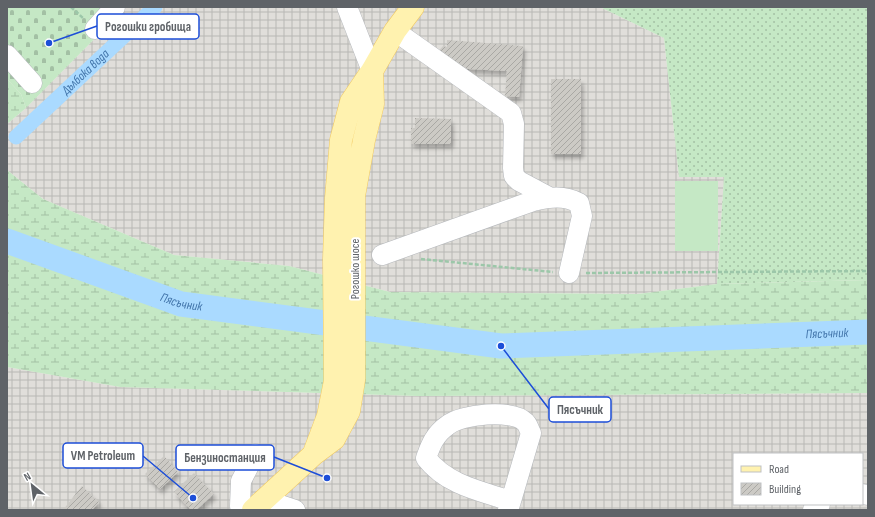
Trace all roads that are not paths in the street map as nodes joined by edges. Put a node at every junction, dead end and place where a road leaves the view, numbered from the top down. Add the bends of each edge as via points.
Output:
1 (115, 7) edge
2 (347, 7) edge
3 (413, 7) edge
4 (95, 29) dead end
5 (395, 31) junction
6 (7, 55) edge
7 (372, 71) junction
8 (32, 83) dead end
9 (549, 197) junction
10 (382, 256) dead end
11 (569, 273) road end
12 (255, 454) dead end
13 (253, 505) edge
14 (509, 506) edge
15 (295, 510) edge

1 - 4 street
2 - 7 street
3 - 5 main road, Рогошко шосе
5 - 7 main road, Рогошко шосе
5 - 9 street via 511,113 514,124 514,176
6 - 8 street
7 - 13 main road, Рогошко шосе via 351,102 342,140 336,198 344,260 344,381 350,411 334,439
9 - 10 street
9 - 11 street via 570,198 579,203 582,216
12 - 13 street via 241,481
13 - 15 street
14 - 14 street via 530,433 525,422 509,414 480,414 449,423 433,439 426,458 435,470 454,482

